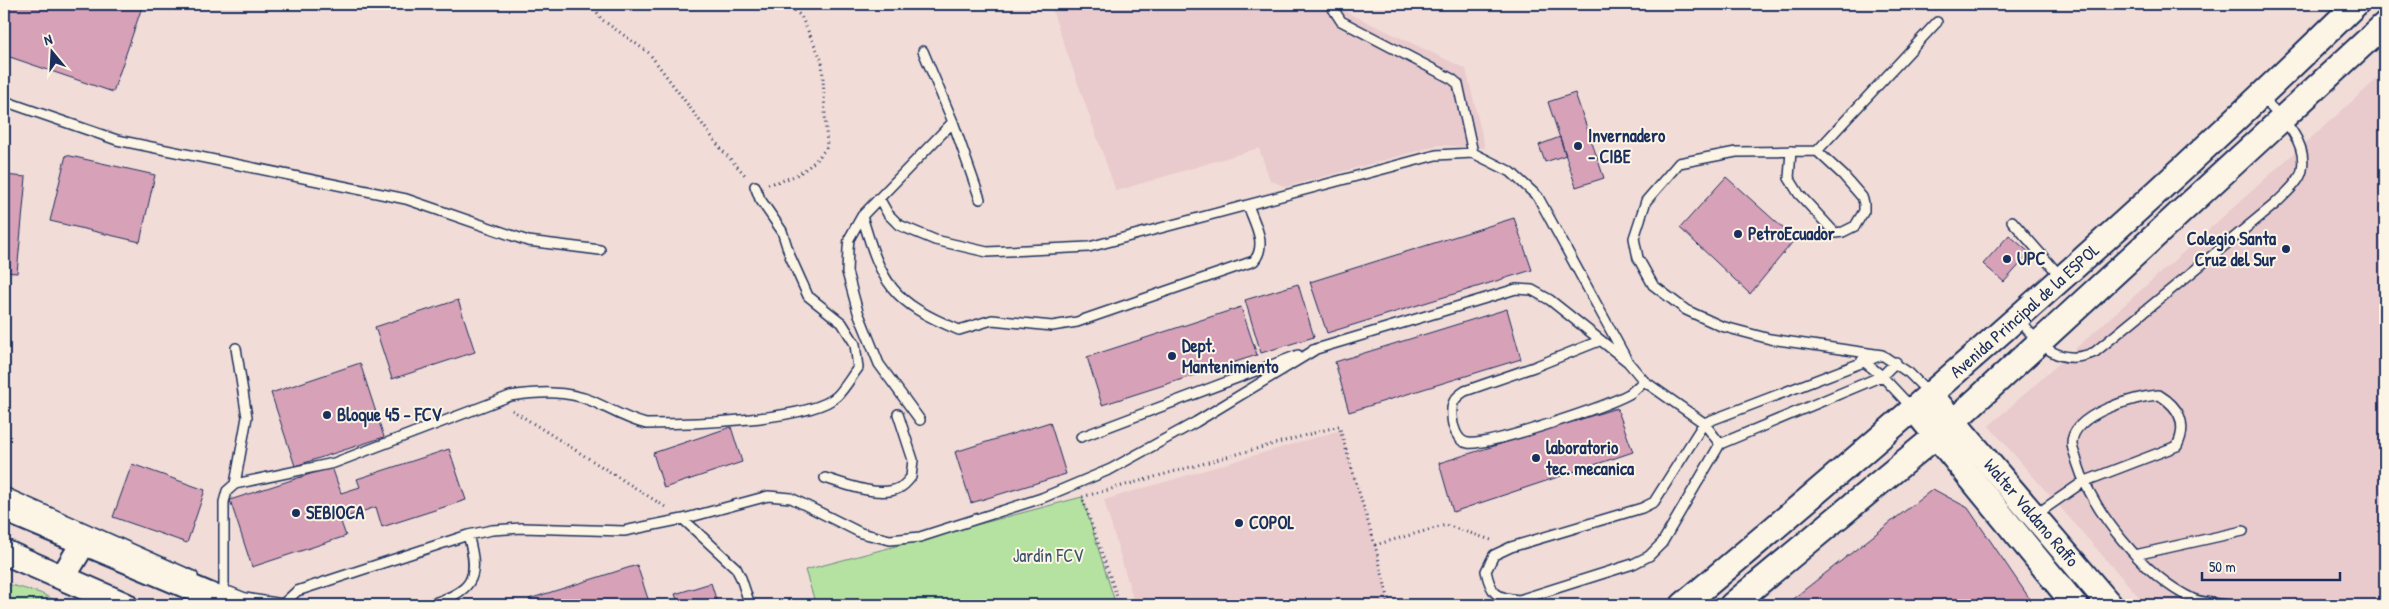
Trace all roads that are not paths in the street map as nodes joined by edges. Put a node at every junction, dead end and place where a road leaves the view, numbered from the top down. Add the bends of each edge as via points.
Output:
1 (1330, 4) edge
2 (2356, 4) edge
3 (1937, 22) dead end
4 (2385, 24) edge
5 (923, 51) dead end
6 (2261, 97) junction
7 (4, 100) edge
8 (2284, 120) junction
9 (953, 122) junction
10 (1791, 151) junction
11 (1817, 151) junction
12 (1473, 153) junction
13 (755, 186) road end
14 (879, 198) junction
15 (980, 199) dead end
16 (1248, 205) junction
17 (862, 216) junction
18 (2012, 221) dead end
19 (600, 250) dead end
20 (2061, 278) junction
21 (2017, 317) junction
22 (1599, 340) junction
23 (2039, 344) junction
24 (236, 348) dead end
25 (1318, 348) junction
26 (1853, 351) junction
27 (1882, 355) junction
28 (1628, 362) junction
29 (1896, 362) junction
30 (1865, 363) junction
31 (1882, 376) junction
32 (1644, 381) junction
33 (1922, 402) junction
34 (898, 414) dead end
35 (920, 420) dead end
36 (1954, 421) junction
37 (1704, 424) junction
38 (1936, 436) junction
39 (1081, 437) dead end
40 (1720, 444) junction
41 (825, 478) dead end
42 (2083, 482) junction
43 (235, 484) junction
44 (5, 504) edge
45 (2034, 516) junction
46 (683, 519) junction
47 (2243, 531) dead end
48 (468, 535) junction
49 (84, 542) junction
50 (4, 552) edge
51 (2134, 555) junction
52 (63, 576) junction
53 (199, 578) dead end
54 (225, 595) edge
55 (2101, 602) edge
56 (283, 604) edge
57 (125, 605) edge
58 (427, 605) edge
59 (750, 605) edge
60 (1683, 605) edge
61 (1732, 605) edge
62 (2075, 605) edge
63 (2227, 605) edge

1 - 12 lane via 1341,21 1458,84
2 - 6 main road, Avenida Principal de la ESPOL
3 - 11 lane
4 - 8 main road, Avenida Principal de la ESPOL
5 - 9 lane
6 - 8 lane
6 - 20 main road, Avenida Principal de la ESPOL
7 - 19 lane via 117,140 406,199 528,241
8 - 23 main road, Avenida Principal de la ESPOL
8 - 23 lane via 2298,141 2302,171 2276,204 2095,352 2082,358 2071,358
9 - 14 lane
9 - 15 lane
10 - 11 lane
10 - 11 lane via 1789,178 1799,194 1835,233 1844,232 1856,226 1864,211 1862,197
10 - 26 lane via 1736,152 1679,163 1646,201 1634,238 1638,258 1653,285 1686,310 1721,326 1770,339
12 - 16 lane via 1436,155
12 - 28 lane via 1511,172 1538,197
13 - 43 lane via 782,231 808,296 842,323 855,344 858,368 837,396 813,409 788,415 646,424 627,419 592,401 565,394 534,393 496,401 334,463
14 - 16 lane via 899,225 935,240 988,252 1089,246
14 - 17 lane
16 - 17 lane via 1262,245 1254,261 1077,322 1052,326 992,320 959,330 914,310 894,291 880,272
17 - 35 lane via 850,239 847,272 858,312 879,364
18 - 20 lane
20 - 21 main road, Avenida Principal de la ESPOL
21 - 23 lane
21 - 33 main road, Avenida Principal de la ESPOL
22 - 25 lane via 1550,300 1532,290 1516,289
22 - 28 lane
22 - 32 lane via 1456,396 1451,405 1452,421 1460,440 1466,444 1486,442 1584,411 1630,393
23 - 36 main road, Avenida Principal de la ESPOL
24 - 43 lane via 247,417
25 - 39 lane
25 - 46 lane via 1111,469 1042,498 920,537 890,540 861,533 791,498 768,496
26 - 27 lane
26 - 30 lane
27 - 29 lane
27 - 30 lane
28 - 32 lane
29 - 31 lane
29 - 33 lane
30 - 31 lane
30 - 37 lane
31 - 33 lane
31 - 40 lane
32 - 37 lane
33 - 36 main road, Walter Valdano Raffo
33 - 38 main road, Walter Valdano Raffo
33 - 60 main road, Avenida Principal de la ESPOL
34 - 41 lane via 913,460 911,478 899,489 869,490
36 - 38 main road, Avenida Principal de la ESPOL
36 - 45 main road, Walter Valdano Raffo
37 - 40 lane
37 - 40 lane via 1654,502 1511,547 1494,556 1486,571 1490,588 1502,598 1519,600 1649,556 1662,543
38 - 61 main road
38 - 62 main road, Walter Valdano Raffo
42 - 42 lane via 2072,443 2075,430 2084,420 2151,395 2159,395 2172,403 2182,423 2183,434 2177,446
42 - 45 lane
42 - 51 lane
43 - 54 lane via 227,491 224,502
44 - 49 main road
44 - 53 lane
45 - 55 main road, Walter Valdano Raffo
46 - 48 lane via 624,531 522,528
46 - 59 lane via 736,568
47 - 51 lane
48 - 56 lane via 297,591
48 - 58 lane via 475,559 474,574 463,590
49 - 52 main road
49 - 54 main road
50 - 52 main road
51 - 63 lane via 2194,600
52 - 57 main road
54 - 56 lane

